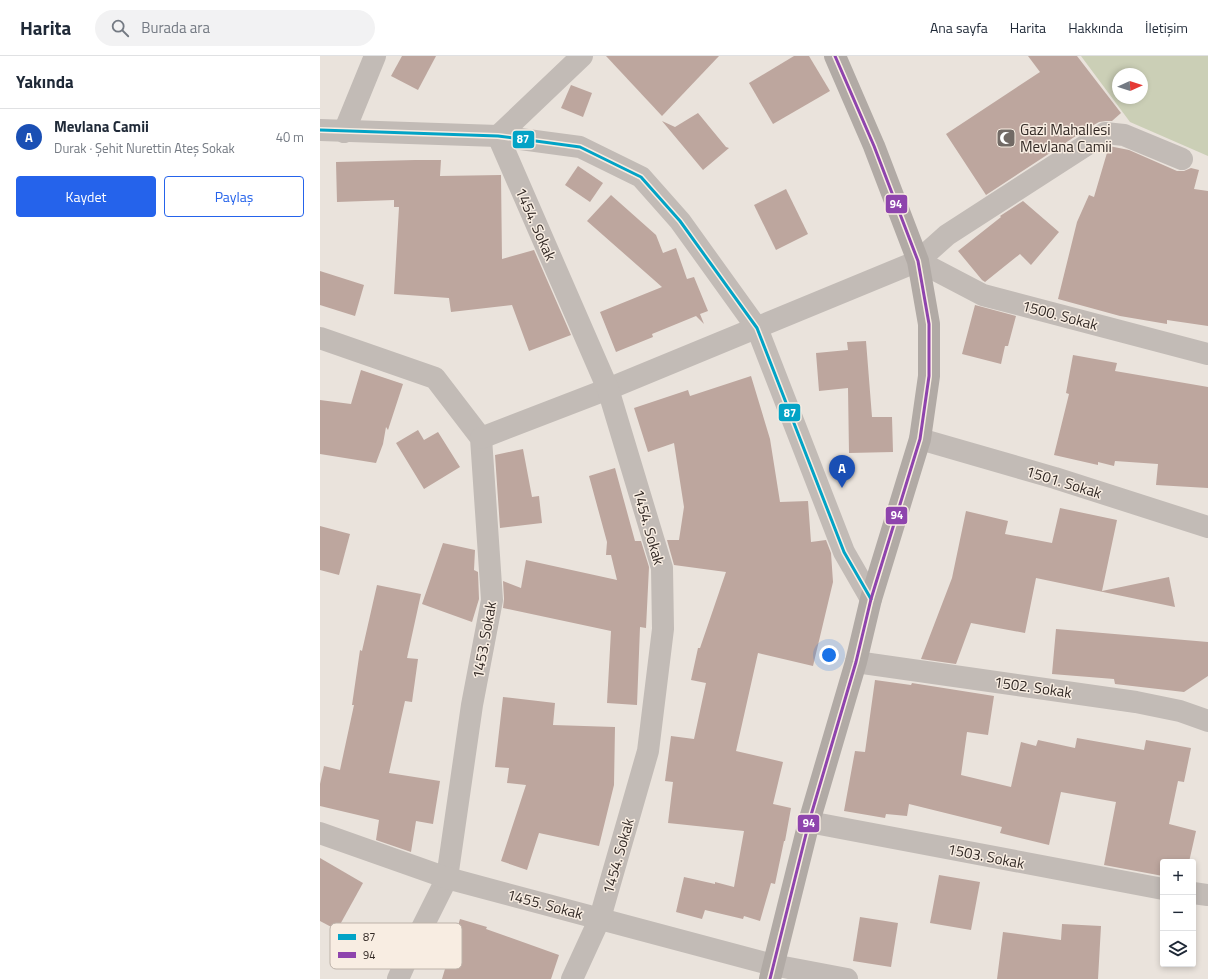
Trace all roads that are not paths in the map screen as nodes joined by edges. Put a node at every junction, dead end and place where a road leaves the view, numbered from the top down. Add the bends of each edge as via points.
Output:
1 (375, 56) edge
2 (582, 56) edge
3 (835, 56) edge
4 (320, 130) edge
5 (344, 132) junction
6 (498, 136) junction
7 (1182, 159) dead end
8 (918, 261) junction
9 (757, 328) junction
10 (320, 338) edge
11 (1208, 354) edge
12 (608, 389) junction
13 (481, 438) junction
14 (920, 439) junction
15 (1208, 527) edge
16 (871, 599) junction
17 (856, 662) junction
18 (1208, 721) edge
19 (809, 822) junction
20 (320, 833) edge
21 (447, 878) junction
22 (1160, 888) edge
23 (1196, 893) edge
24 (1208, 895) edge
25 (600, 918) junction
26 (424, 923) edge
27 (402, 969) edge
28 (771, 972) edge
29 (398, 979) edge
30 (572, 979) edge
31 (847, 979) edge

1 - 5 street
2 - 6 street
3 - 8 main road via 874,146
4 - 5 street
5 - 6 street
6 - 9 street via 580,147 640,177 680,221
6 - 12 street, 1454. Sokak
7 - 8 street via 1124,135 1105,133 947,235
8 - 9 street
8 - 11 street, 1500. Sokak via 983,295
8 - 14 main road via 929,324 929,376
9 - 12 street
9 - 16 street via 844,552
10 - 13 street via 435,378
12 - 13 street
12 - 25 street, 1454. Sokak via 662,568 663,629 648,751
13 - 21 street, 1453. Sokak via 492,600 472,705
14 - 15 street, 1501. Sokak via 1055,478
14 - 16 main road
16 - 17 main road
17 - 18 street, 1502. Sokak via 1136,702 1180,711
17 - 19 main road
19 - 22 street, 1503. Sokak
19 - 28 main road
20 - 21 street, 1455. Sokak
21 - 25 street, 1455. Sokak
21 - 26 street, 1453. Sokak
23 - 24 street
25 - 28 street, 1455. Sokak
25 - 30 street, 1454. Sokak
27 - 29 street, 1453. Sokak
28 - 31 street, 1455. Sokak

